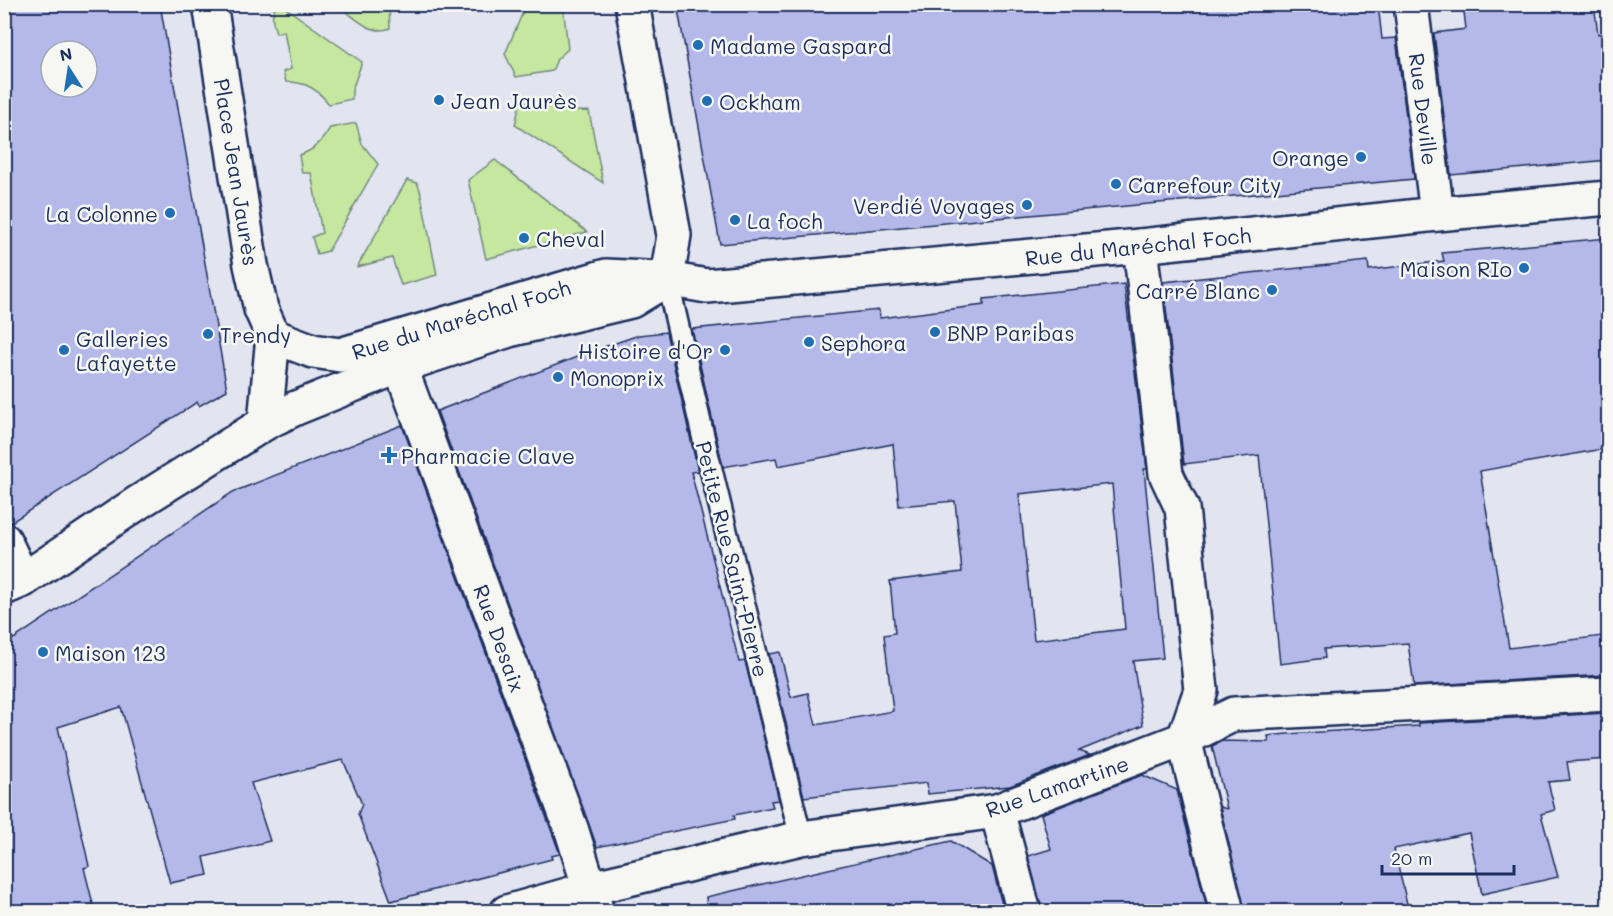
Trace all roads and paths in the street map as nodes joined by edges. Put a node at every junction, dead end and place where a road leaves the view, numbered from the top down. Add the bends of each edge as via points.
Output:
1 (210, 4) edge
2 (632, 4) edge
3 (1410, 4) edge
4 (1608, 198) edge
5 (1437, 214) junction
6 (1140, 246) junction
7 (667, 279) junction
8 (273, 336) junction
9 (400, 366) junction
10 (265, 423) junction
11 (4, 540) edge
12 (14, 584) edge
13 (1608, 694) edge
14 (1184, 739) junction
15 (997, 811) junction
16 (801, 838) junction
17 (593, 900) edge
18 (507, 912) edge
19 (1024, 912) edge
20 (1227, 912) edge

1 - 8 street, Place Jean Jaurès via 251,265 261,309
2 - 7 street via 674,235
3 - 5 street, Rue Deville
4 - 5 street, Rue du Maréchal Foch
5 - 6 street, Rue du Maréchal Foch
6 - 7 street, Rue du Maréchal Foch via 707,286
6 - 14 street via 1166,474 1182,508 1201,690
7 - 8 street, Rue du Maréchal Foch via 606,276 340,355 313,351
7 - 9 street, Rue du Maréchal Foch via 631,301 509,330
7 - 16 lane, Petite Rue Saint-Pierre
8 - 10 street
9 - 10 street, Rue du Maréchal Foch
9 - 17 street, Rue Desaix via 568,819
10 - 12 street, Rue du Maréchal Foch
11 - 12 street
13 - 14 street, Rue Lamartine via 1234,714
14 - 15 street, Rue Lamartine
14 - 20 street
15 - 16 street, Rue Lamartine
15 - 19 street
16 - 17 street, Rue Lamartine
17 - 18 street, Rue Lamartine

